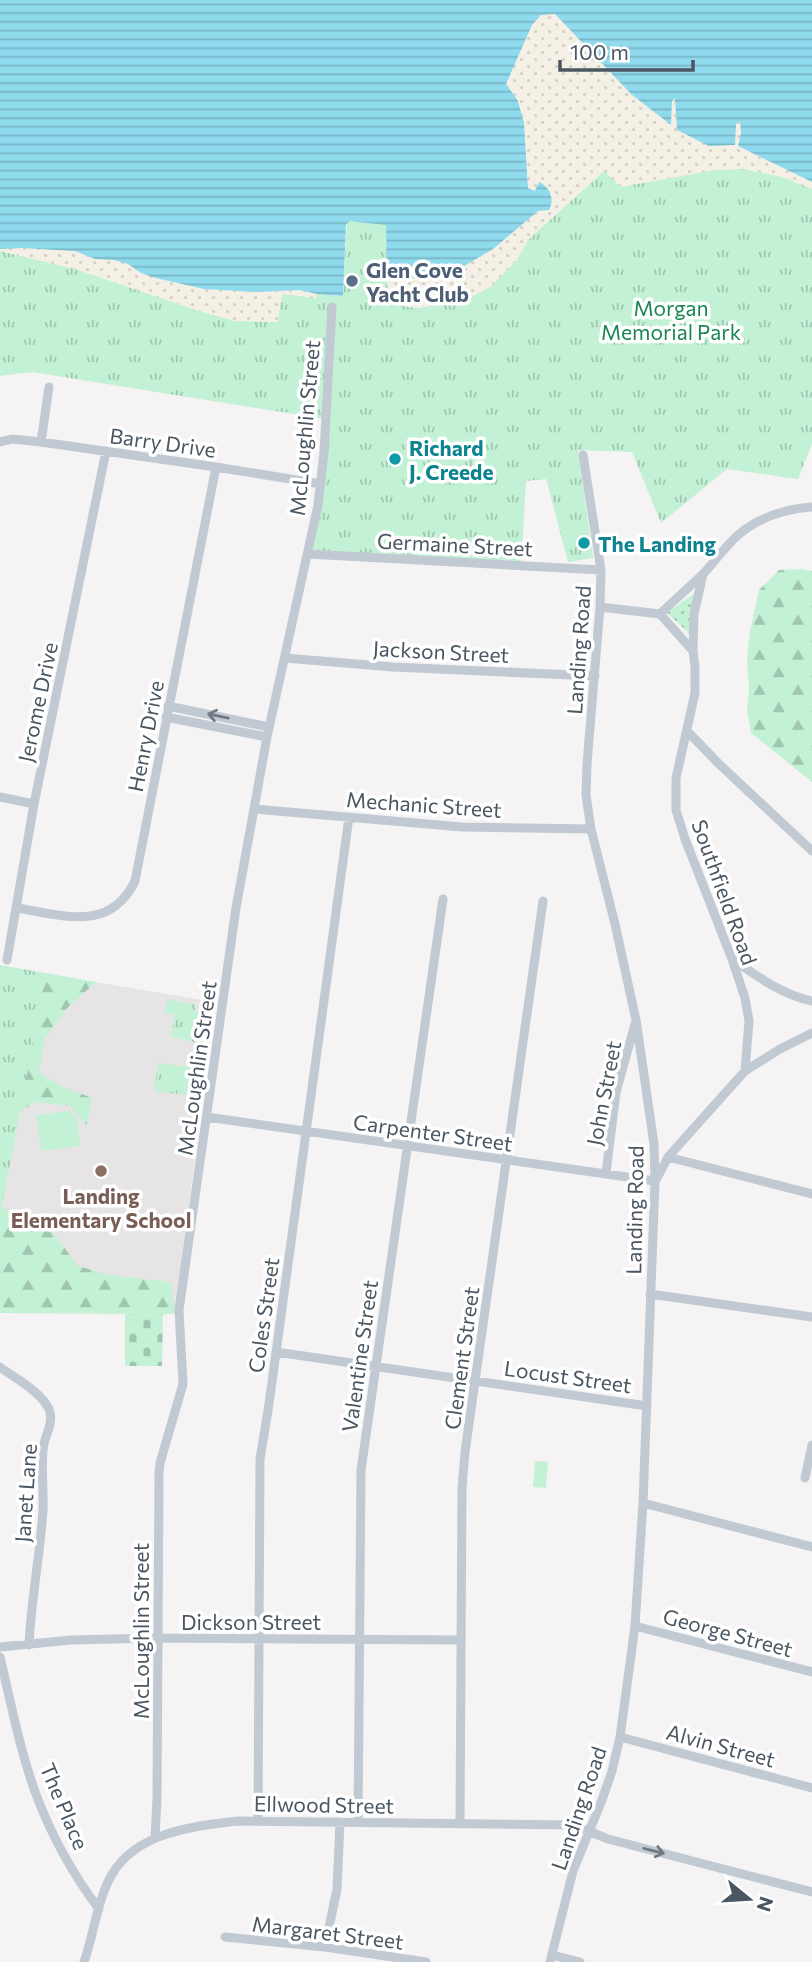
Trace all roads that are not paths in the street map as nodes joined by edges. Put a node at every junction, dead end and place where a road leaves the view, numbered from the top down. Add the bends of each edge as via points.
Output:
1 (332, 307) dead end
2 (49, 387) dead end
3 (0, 442) edge
4 (41, 442) junction
5 (107, 451) junction
6 (583, 455) dead end
7 (216, 467) junction
8 (321, 484) junction
9 (812, 507) edge
10 (307, 554) junction
11 (601, 570) junction
12 (703, 574) junction
13 (600, 607) junction
14 (660, 614) junction
15 (693, 650) junction
16 (285, 658) junction
17 (595, 676) junction
18 (168, 706) junction
19 (166, 717) junction
20 (268, 732) junction
21 (687, 732) junction
22 (0, 797) edge
23 (34, 804) junction
24 (254, 809) junction
25 (349, 817) junction
26 (591, 829) junction
27 (812, 851) edge
28 (443, 900) dead end
29 (543, 901) dead end
30 (17, 908) junction
31 (732, 959) junction
32 (7, 960) dead end
33 (812, 1001) edge
34 (636, 1020) junction
35 (812, 1033) edge
36 (745, 1070) junction
37 (207, 1117) junction
38 (307, 1132) junction
39 (407, 1146) junction
40 (668, 1157) junction
41 (507, 1160) junction
42 (606, 1173) junction
43 (655, 1181) junction
44 (812, 1194) edge
45 (650, 1294) junction
46 (812, 1317) edge
47 (276, 1352) junction
48 (376, 1366) junction
49 (0, 1367) edge
50 (476, 1380) junction
51 (647, 1406) junction
52 (812, 1445) edge
53 (805, 1478) dead end
54 (643, 1503) junction
55 (812, 1548) edge
56 (635, 1626) junction
57 (158, 1638) junction
58 (258, 1639) junction
59 (360, 1640) junction
60 (461, 1640) junction
61 (29, 1645) junction
62 (0, 1647) edge
63 (0, 1657) edge
64 (812, 1672) edge
65 (620, 1737) junction
66 (812, 1788) edge
67 (258, 1821) junction
68 (340, 1822) junction
69 (358, 1822) junction
70 (460, 1824) junction
71 (588, 1832) junction
72 (155, 1838) junction
73 (812, 1892) edge
74 (99, 1909) junction
75 (225, 1937) dead end
76 (325, 1947) junction
77 (551, 1958) edge
78 (84, 1962) edge
79 (426, 1962) edge
80 (580, 1962) edge

1 - 8 street, McLoughlin Street
2 - 4 street
3 - 4 street, Barry Drive
4 - 5 street, Barry Drive
5 - 7 street, Barry Drive
5 - 23 street, Jerome Drive
6 - 11 street, Landing Road
7 - 8 street, Barry Drive
7 - 18 street, Henry Drive
8 - 10 street, McLoughlin Street
9 - 12 street via 752,525
10 - 11 street, Germaine Street
10 - 16 street, McLoughlin Street
11 - 13 street, Landing Road
12 - 14 street
12 - 15 street, Southfield Road via 694,614
13 - 14 street
13 - 17 street, Landing Road
14 - 15 street
15 - 21 street, Southfield Road via 696,681
16 - 17 street, Jackson Street
16 - 20 street, McLoughlin Street
17 - 26 street, Landing Road via 586,795
18 - 19 street, Henry Drive
20 -> 18 street
19 - 20 street
19 - 30 street, Henry Drive via 130,892 117,906 87,918
20 - 24 street, McLoughlin Street
21 - 27 street
21 - 31 street, Southfield Road via 676,778 676,810
22 - 23 street
23 - 30 street, Jerome Drive
24 - 25 street, Mechanic Street
24 - 37 street, McLoughlin Street
25 - 26 street, Mechanic Street via 461,827
25 - 38 street, Coles Street
26 - 34 street, Landing Road
28 - 39 street, Valentine Street
29 - 41 street, Clement Street
30 - 32 street, Jerome Drive
31 - 33 street via 774,987
31 - 36 street, Southfield Road via 749,1021
34 - 42 street, John Street via 616,1092
34 - 43 street, Landing Road
35 - 36 street
36 - 40 street
37 - 38 street, Carpenter Street
37 - 57 street, McLoughlin Street via 179,1310 183,1384 160,1463
38 - 39 street, Carpenter Street
38 - 47 street, Coles Street
39 - 41 street, Carpenter Street
39 - 48 street, Valentine Street
40 - 43 street
40 - 44 street
41 - 42 street, Carpenter Street
41 - 50 street, Clement Street
42 - 43 street, Carpenter Street
43 - 45 street, Landing Road
45 - 46 street
45 - 51 street, Landing Road
47 - 48 street, Locust Street
47 - 58 street, Coles Street via 258,1476
48 - 50 street, Locust Street
48 - 59 street, Valentine Street via 361,1470
49 - 61 street, Janet Lane via 42,1400 51,1417 43,1447 43,1513
50 - 51 street, Locust Street
50 - 60 street, Clement Street via 462,1488
51 - 54 street, Landing Road
52 - 53 street
54 - 55 street
54 - 56 street, Landing Road
56 - 64 street, George Street
56 - 65 street, Landing Road
57 - 58 street, Dickson Street
57 - 61 street, Dickson Street
57 - 72 street, McLoughlin Street
58 - 59 street, Dickson Street
58 - 67 street, Coles Street
59 - 60 street, Dickson Street
59 - 69 street, Valentine Street
60 - 70 street, Clement Street
61 - 62 street, Dickson Street
63 - 74 street, The Place via 37,1796 67,1858
65 - 66 street, Alvin Street
65 - 71 street, Landing Road
67 - 68 street, Ellwood Street
67 - 72 street, Ellwood Street via 208,1824
68 - 69 street, Ellwood Street
68 - 76 street via 337,1889
69 - 70 street, Ellwood Street
70 - 71 street, Ellwood Street via 574,1825
71 -> 73 street, Ellwood Street
71 - 77 street, Landing Road
72 - 74 street, Ellwood Street via 124,1856 106,1885
74 - 78 street
75 - 76 street, Margaret Street
76 - 79 street, Margaret Street
77 - 80 street

